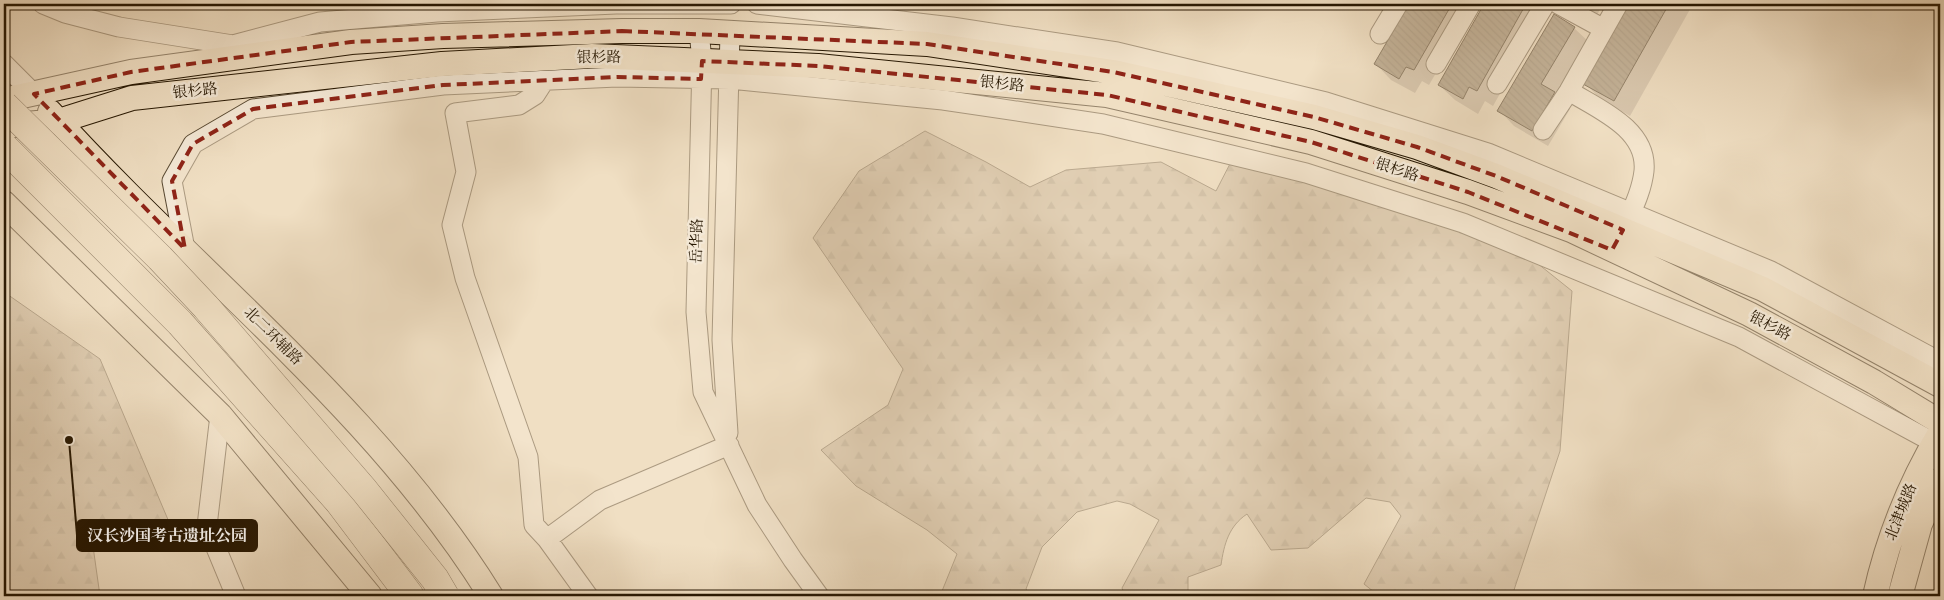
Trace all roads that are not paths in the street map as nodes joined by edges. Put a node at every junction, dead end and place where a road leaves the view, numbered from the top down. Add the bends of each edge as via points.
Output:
1 (43, 4) edge
2 (732, 4) edge
3 (757, 4) edge
4 (1398, 4) edge
5 (1472, 4) edge
6 (1545, 4) edge
7 (1558, 4) edge
8 (1618, 4) edge
9 (545, 5) edge
10 (1604, 29) junction
11 (700, 31) junction
12 (730, 33) junction
13 (1380, 34) dead end
14 (351, 42) junction
15 (233, 45) junction
16 (4, 64) edge
17 (1436, 64) dead end
18 (702, 70) junction
19 (730, 70) junction
20 (544, 81) junction
21 (1496, 84) dead end
22 (1569, 91) junction
23 (34, 94) junction
24 (4, 100) edge
25 (4, 105) edge
26 (59, 121) junction
27 (4, 126) edge
28 (1543, 130) dead end
29 (4, 147) edge
30 (4, 203) edge
31 (1622, 231) junction
32 (185, 249) junction
33 (1940, 362) edge
34 (1940, 385) edge
35 (220, 415) junction
36 (1939, 436) edge
37 (729, 445) junction
38 (1940, 480) edge
39 (547, 540) junction
40 (236, 596) edge
41 (370, 596) edge
42 (410, 596) edge
43 (445, 596) edge
44 (491, 596) edge
45 (588, 596) edge
46 (820, 596) edge
47 (1875, 596) edge
48 (1900, 596) edge

1 - 15 street via 119,27
2 - 9 street
3 - 31 street, 银杉路 via 952,27 1117,52 1326,102 1488,153
4 - 13 street
5 - 17 street
6 - 21 street
7 - 10 street
8 - 10 street
9 - 15 street via 320,22
10 - 22 street
11 - 12 main road, 银杉路
11 - 14 main road, 银杉路
11 - 18 street, 岳华路
12 - 19 street, 岳华路
12 - 31 main road, 银杉路 via 927,44 1123,74 1314,117 1417,147 1496,176
14 - 15 main road
14 - 23 main road, 银杉路 via 131,72
16 - 23 street
18 - 19 main road, 银杉路
18 - 20 street, 银杉路
18 - 26 main road, 银杉路 via 592,56 442,64 132,98
18 - 37 street, 岳华路 via 696,312 698,351 703,392
19 - 31 main road, 银杉路 via 818,66 1107,95 1311,142 1468,192 1571,230
19 - 36 street, 银杉路 via 1103,124 1306,173 1463,223 1739,337
19 - 37 street, 岳华路 via 722,340
20 - 32 street, 银杉路 via 443,85 254,109 193,144 172,181
20 - 39 street via 535,95 519,106 455,113 466,172 452,225 465,278 528,457 534,526
22 - 28 street
22 - 31 street via 1628,129 1643,152 1641,188
23 - 24 main road, 银杉路
23 - 26 main road, 北二环辅路
25 - 43 highway, bridge via 206,307 364,490
26 - 27 main road, 银杉路
26 - 32 main road, 北二环辅路
29 - 42 highway via 180,323 339,502
30 - 35 main road
31 - 33 street, 银杉路 via 1771,271
31 - 34 main road, 银杉路 via 1762,289
31 - 36 main road, 银杉路 via 1749,314 1874,382
32 - 44 main road, 北二环辅路 via 312,375 401,473
35 - 40 street via 207,526
35 - 41 main road
36 - 47 main road, 北津城路 via 1920,466 1897,516
37 - 39 street via 600,500
37 - 46 street, 岳华路 via 757,504
38 - 48 main road, 北津城路 via 1920,524
39 - 45 street

